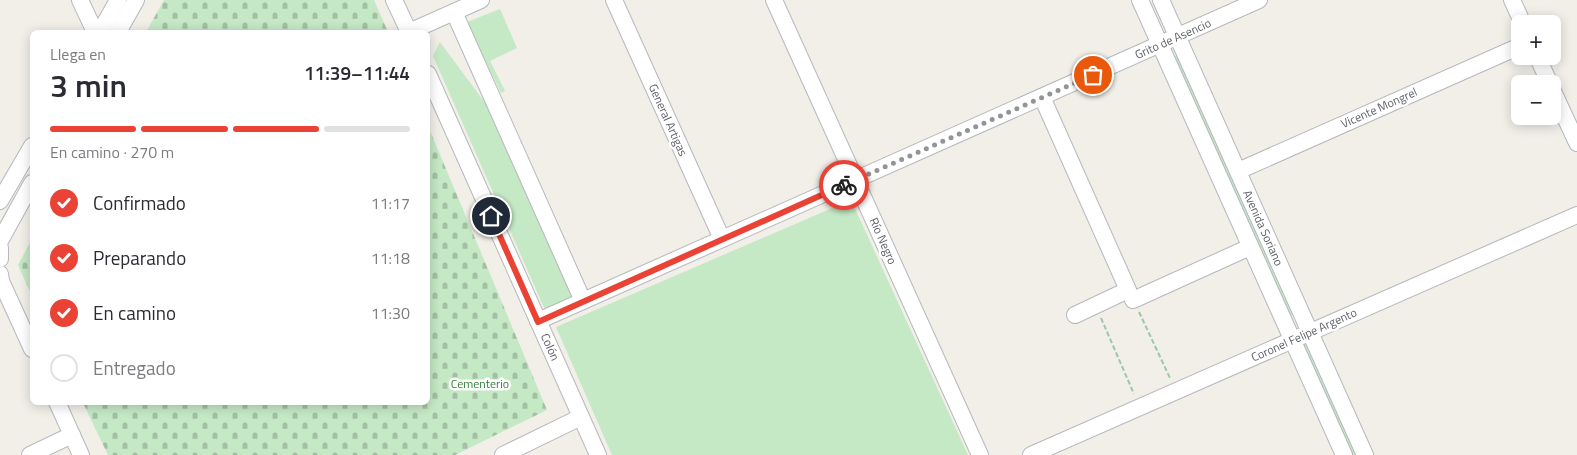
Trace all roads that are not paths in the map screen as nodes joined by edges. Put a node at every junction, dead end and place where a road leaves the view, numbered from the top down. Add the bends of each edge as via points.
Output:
1 (80, 0) edge
2 (118, 0) edge
3 (136, 0) edge
4 (394, 0) edge
5 (481, 0) edge
6 (614, 0) edge
7 (774, 0) edge
8 (1140, 0) edge
9 (1161, 0) edge
10 (1259, 0) edge
11 (1512, 0) edge
12 (454, 12) junction
13 (1519, 15) edge
14 (94, 30) edge
15 (101, 30) edge
16 (119, 30) edge
17 (408, 30) edge
18 (414, 30) edge
19 (1178, 36) junction
20 (1160, 44) junction
21 (1511, 50) edge
22 (430, 79) edge
23 (1042, 97) junction
24 (1561, 108) edge
25 (1577, 143) edge
26 (30, 149) edge
27 (1238, 171) junction
28 (856, 180) junction
29 (30, 187) edge
30 (0, 201) edge
31 (1577, 215) edge
32 (722, 239) junction
33 (0, 241) edge
34 (1250, 247) junction
35 (0, 248) edge
36 (0, 259) edge
37 (0, 274) edge
38 (1133, 300) road end
39 (584, 301) junction
40 (1075, 315) dead end
41 (538, 322) junction
42 (1310, 332) junction
43 (1293, 341) junction
44 (30, 344) edge
45 (58, 405) edge
46 (581, 417) junction
47 (72, 435) junction
48 (30, 455) edge
49 (81, 455) edge
50 (502, 455) edge
51 (598, 455) edge
52 (980, 455) edge
53 (1031, 455) edge
54 (1344, 455) edge
55 (1365, 455) edge

1 - 14 street
2 - 15 street
3 - 16 street
4 - 17 street
5 - 12 street
6 - 32 street, General Artigas
7 - 28 street, Río Negro
8 - 20 street, Avenida Soriano
9 - 19 street, Avenida Soriano
10 - 19 street, Grito de Asencio
11 - 13 street
12 - 18 street
12 - 39 street
19 - 20 street, Grito de Asencio
19 - 27 street, Avenida Soriano
20 - 23 street, Grito de Asencio
20 - 34 street, Avenida Soriano
21 - 27 street, Vicente Mongrel
22 - 41 street, Colón
23 - 28 street, Grito de Asencio
23 - 40 street via 1128,290
24 - 25 street
26 - 30 street
27 - 42 street, Avenida Soriano
28 - 32 street, Grito de Asencio
28 - 52 street, Río Negro
29 - 33 street
31 - 42 street, Coronel Felipe Argento
32 - 39 street, Grito de Asencio
34 - 38 street
34 - 43 street, Avenida Soriano
35 - 36 street
37 - 44 street
39 - 41 street, Grito de Asencio
41 - 46 street, Colón
42 - 43 street, Coronel Felipe Argento
42 - 55 street, Avenida Soriano
43 - 53 street, Coronel Felipe Argento
43 - 54 street, Avenida Soriano
45 - 47 street
46 - 50 street
46 - 51 street, Colón
47 - 48 street
47 - 49 street

